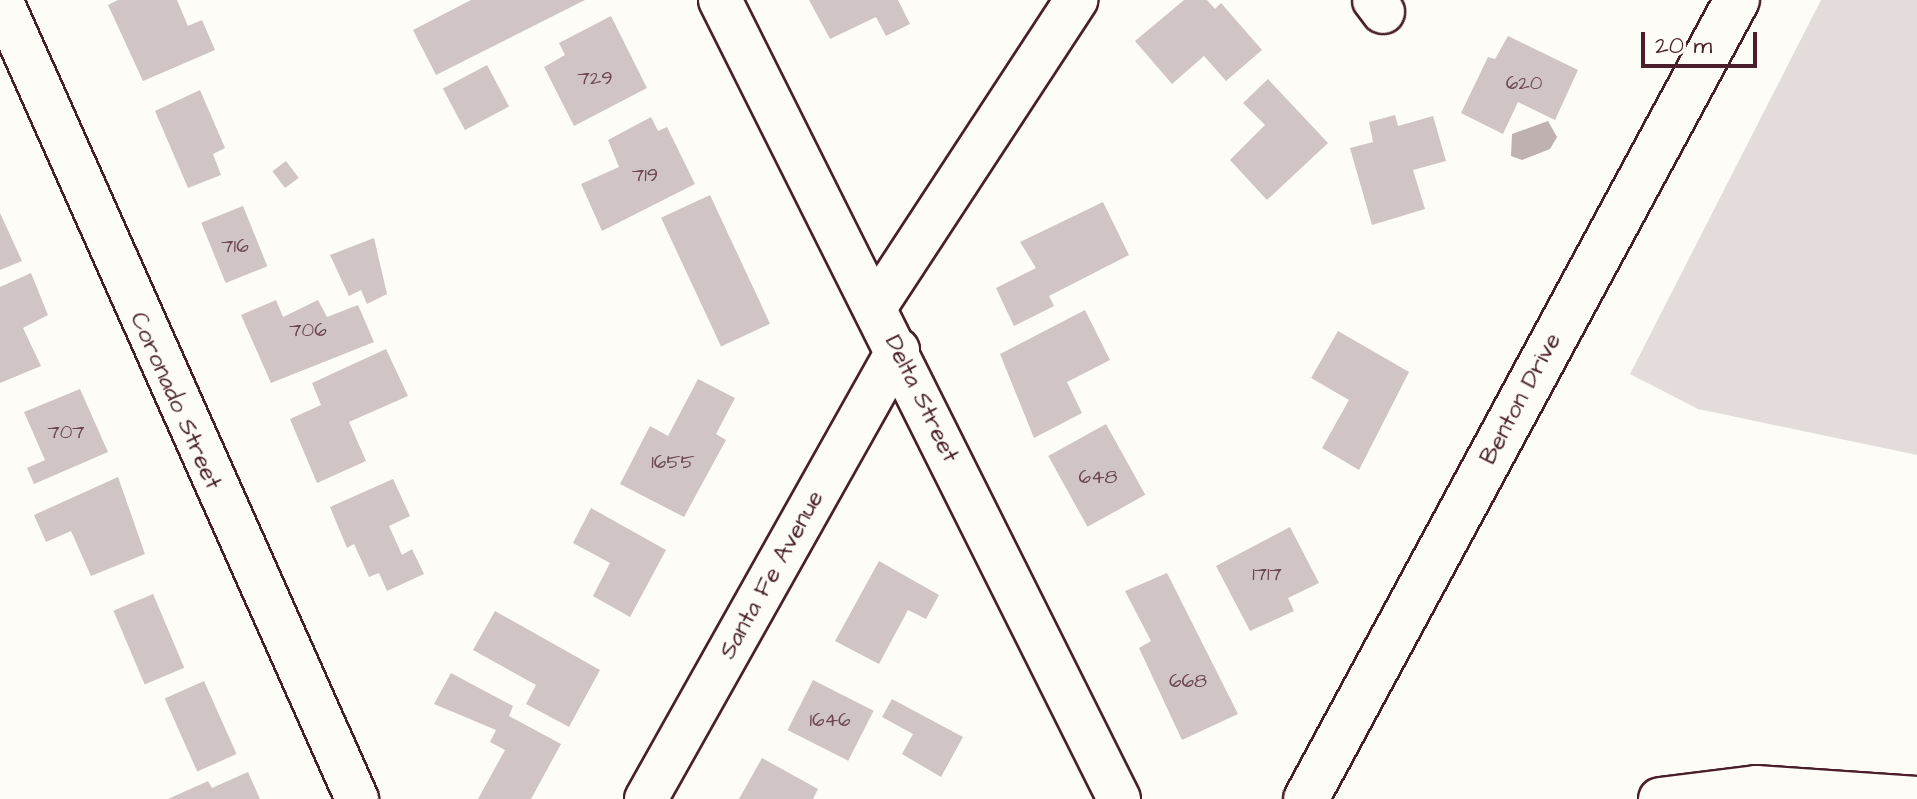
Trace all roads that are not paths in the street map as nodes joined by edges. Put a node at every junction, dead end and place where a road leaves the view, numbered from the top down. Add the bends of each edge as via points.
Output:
1 (1, 0) edge
2 (720, 0) edge
3 (1076, 0) edge
4 (1737, 0) edge
5 (876, 306) junction
6 (898, 350) junction
7 (1917, 798) edge
8 (357, 799) edge
9 (646, 799) edge
10 (1119, 799) edge
11 (1306, 799) edge
12 (1660, 799) edge

1 - 8 street, Coronado Street
2 - 5 street, Delta Street
3 - 5 street
4 - 11 street, Benton Drive
5 - 6 street, Delta Street
6 - 9 street, Santa Fe Avenue
6 - 10 street, Delta Street
7 - 12 street via 1756,787

